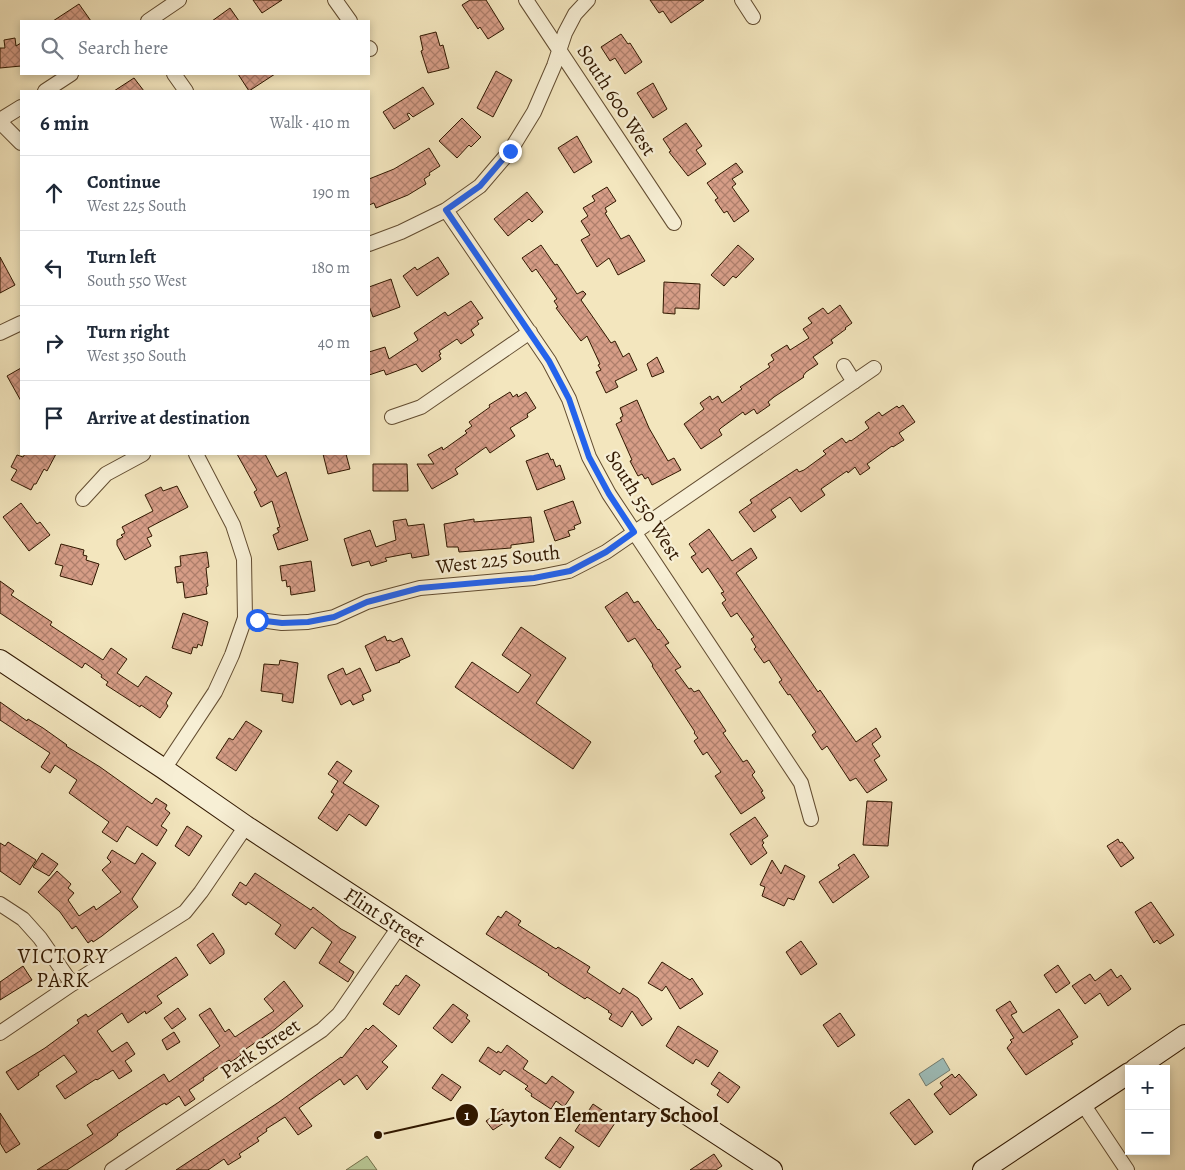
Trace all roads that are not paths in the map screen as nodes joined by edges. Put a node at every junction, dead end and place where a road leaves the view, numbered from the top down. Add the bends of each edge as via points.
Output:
1 (179, 0) edge
2 (335, 0) edge
3 (526, 0) edge
4 (588, 0) edge
5 (742, 0) edge
6 (753, 17) dead end
7 (149, 20) edge
8 (349, 20) edge
9 (560, 50) junction
10 (69, 75) edge
11 (175, 75) edge
12 (46, 90) edge
13 (185, 90) edge
14 (20, 108) edge
15 (0, 121) edge
16 (20, 143) edge
17 (446, 210) junction
18 (674, 223) dead end
19 (370, 244) edge
20 (20, 323) edge
21 (530, 332) junction
22 (0, 333) edge
23 (844, 366) dead end
24 (874, 368) dead end
25 (854, 382) junction
26 (392, 417) dead end
27 (141, 455) edge
28 (197, 455) edge
29 (84, 499) dead end
30 (634, 532) junction
31 (245, 618) junction
32 (0, 660) edge
33 (164, 769) junction
34 (811, 819) dead end
35 (246, 826) junction
36 (0, 904) edge
37 (400, 927) junction
38 (72, 984) junction
39 (0, 1034) edge
40 (1185, 1035) edge
41 (1141, 1065) edge
42 (1125, 1076) edge
43 (1083, 1104) junction
44 (112, 1170) edge
45 (772, 1170) edge
46 (983, 1170) edge
47 (1127, 1170) edge

1 - 7 street
2 - 8 street
3 - 9 street, South 600 West
4 - 9 street via 575,14
5 - 6 street
9 - 17 street via 534,112 510,151 480,186
9 - 18 street, South 600 West
10 - 12 street
11 - 13 street
14 - 15 street
15 - 16 street
17 - 19 street
17 - 21 street, South 550 West
20 - 22 street
21 - 26 street via 421,407
21 - 30 street, South 550 West via 569,399 589,457
23 - 25 street
24 - 25 street, West 225 South
25 - 30 street, West 225 South
27 - 29 street via 106,474
28 - 31 street via 233,525 244,559
30 - 31 street, West 225 South via 606,552 570,571 534,578 420,588 367,602 334,617 308,622 282,623
30 - 34 street, South 550 West via 801,783
31 - 33 street via 215,692
32 - 33 street, Flint Street
33 - 35 street, Flint Street
35 - 37 street, Flint Street
35 - 38 street via 185,912
36 - 38 street via 23,919
37 - 44 street, Park Street via 339,1014 322,1030
37 - 45 street, Flint Street
38 - 39 street
40 - 41 street
42 - 43 street
43 - 46 street
43 - 47 street

